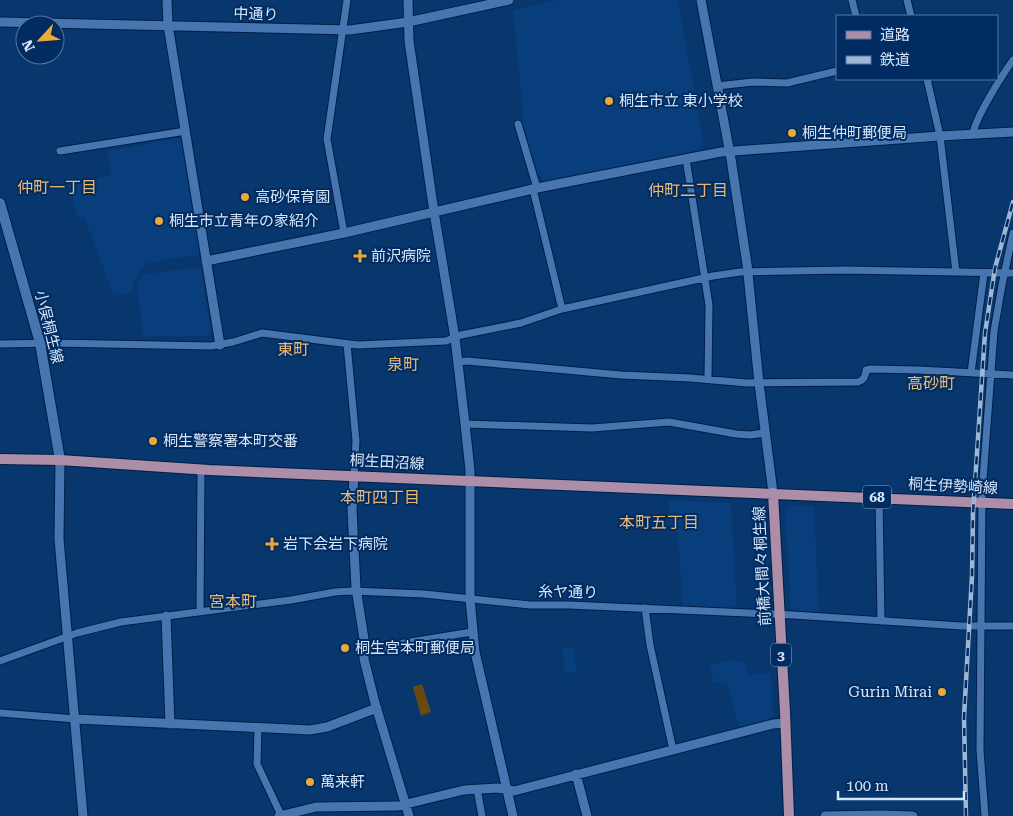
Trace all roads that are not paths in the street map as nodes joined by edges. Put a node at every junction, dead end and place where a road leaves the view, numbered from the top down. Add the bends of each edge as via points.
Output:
1 (167, 0) edge
2 (347, 0) edge
3 (408, 0) edge
4 (509, 0) edge
5 (701, 0) edge
6 (852, 0) edge
7 (907, 0) edge
8 (856, 15) edge
9 (911, 15) edge
10 (0, 22) edge
11 (408, 22) junction
12 (168, 25) junction
13 (342, 30) junction
14 (1013, 60) edge
15 (836, 72) edge
16 (927, 80) edge
17 (717, 86) junction
18 (518, 124) dead end
19 (186, 131) junction
20 (1013, 132) edge
21 (974, 134) junction
22 (940, 136) junction
23 (730, 151) junction
24 (60, 152) dead end
25 (686, 159) junction
26 (535, 189) junction
27 (0, 203) edge
28 (434, 212) junction
29 (344, 233) junction
30 (1013, 233) edge
31 (206, 261) junction
32 (748, 271) junction
33 (956, 272) junction
34 (984, 273) junction
35 (1004, 273) junction
36 (1013, 273) edge
37 (704, 278) junction
38 (562, 309) junction
39 (455, 338) junction
40 (40, 343) junction
41 (0, 344) edge
42 (347, 344) junction
43 (220, 345) junction
44 (458, 362) junction
45 (971, 372) junction
46 (990, 374) junction
47 (1013, 376) edge
48 (708, 379) junction
49 (759, 383) junction
50 (465, 424) junction
51 (765, 433) junction
52 (0, 459) edge
53 (60, 460) junction
54 (201, 470) junction
55 (354, 476) junction
56 (470, 482) junction
57 (773, 493) junction
58 (879, 498) junction
59 (982, 502) junction
60 (1013, 504) edge
61 (357, 591) junction
62 (470, 599) junction
63 (645, 608) junction
64 (200, 612) junction
65 (780, 615) junction
66 (166, 616) junction
67 (881, 621) junction
68 (980, 626) junction
69 (1013, 626) edge
70 (472, 632) junction
71 (68, 636) junction
72 (364, 653) junction
73 (0, 662) edge
74 (377, 708) junction
75 (0, 713) edge
76 (76, 719) junction
77 (785, 722) junction
78 (170, 724) junction
79 (258, 728) junction
80 (672, 750) junction
81 (576, 774) junction
82 (477, 788) junction
83 (506, 790) junction
84 (405, 805) junction
85 (889, 815) edge
86 (83, 816) edge
87 (280, 816) edge
88 (409, 816) edge
89 (482, 816) edge
90 (513, 816) edge
91 (588, 816) edge
92 (789, 816) edge
93 (825, 816) edge
94 (913, 816) edge
95 (985, 816) edge

1 - 12 street
2 - 13 street
3 - 11 street
4 - 11 street, 中通り
5 - 17 street
6 - 8 street
7 - 9 street
10 - 12 street, 中通り
11 - 13 street, 中通り
11 - 28 street
12 - 13 street, 中通り
12 - 19 street
13 - 29 street via 326,140
14 - 21 street via 986,105
15 - 17 street via 786,83
16 - 22 street
17 - 23 street
18 - 26 street
19 - 24 street
19 - 31 street
20 - 21 street
21 - 22 street
22 - 23 street
22 - 33 street
23 - 25 street
23 - 32 street
25 - 26 street
25 - 37 street
26 - 28 street
26 - 38 street
27 - 40 main road, 小俣桐生線
28 - 29 street
28 - 39 street
29 - 31 street
30 - 35 street
31 - 43 street
32 - 33 street
32 - 37 street
32 - 49 street
33 - 34 street
34 - 35 street
34 - 45 street
35 - 36 street
35 - 46 street
37 - 38 street
37 - 48 street via 709,314
38 - 39 street
39 - 42 street via 409,344
39 - 44 street
40 - 41 street
40 - 43 street
40 - 53 main road, 小俣桐生線
42 - 43 street via 262,333
42 - 55 street via 356,441
44 - 48 street
44 - 50 street
45 - 46 street
45 - 49 street via 871,369 866,370 864,379 858,382
46 - 47 street
46 - 59 street
48 - 49 street
49 - 51 street
50 - 51 street via 592,428 669,422 736,434
50 - 56 street
51 - 57 street
52 - 53 main road, 桐生田沼線
53 - 54 main road, 桐生田沼線
53 - 71 street via 59,539
54 - 55 main road, 桐生田沼線
54 - 64 street
55 - 56 main road, 桐生田沼線
55 - 61 street via 352,510
56 - 57 main road, 桐生田沼線
56 - 62 street
57 - 58 main road, 桐生伊勢崎線 / 68
57 - 65 main road, 前橋大間々桐生線 / 3
58 - 59 main road, 桐生伊勢崎線 / 68
58 - 67 street
59 - 60 main road, 桐生伊勢崎線 / 68
59 - 68 street
61 - 62 street, 糸ヤ通り
61 - 64 street, 糸ヤ通り
61 - 72 street
62 - 63 street, 糸ヤ通り via 530,605
62 - 70 street
63 - 65 street, 糸ヤ通り
63 - 80 street
64 - 66 street, 糸ヤ通り
65 - 67 street, 糸ヤ通り
65 - 77 main road, 前橋大間々桐生線 / 3
66 - 71 street, 糸ヤ通り via 121,622
66 - 78 street
67 - 68 street, 糸ヤ通り
68 - 69 street, 糸ヤ通り
68 - 95 street via 980,750
70 - 72 street
70 - 83 street
71 - 73 street, 糸ヤ通り
71 - 76 street
72 - 74 street
74 - 79 street via 316,730
74 - 84 street
75 - 76 street
76 - 78 street
76 - 86 street
77 - 80 street
77 - 92 main road, 前橋大間々桐生線 / 3
78 - 79 street
79 - 87 street via 257,764
80 - 81 street
81 - 83 street
81 - 91 street
82 - 83 street
82 - 84 street
82 - 89 street
83 - 90 street
84 - 87 street via 316,807
84 - 88 street
85 - 93 street
85 - 94 street

